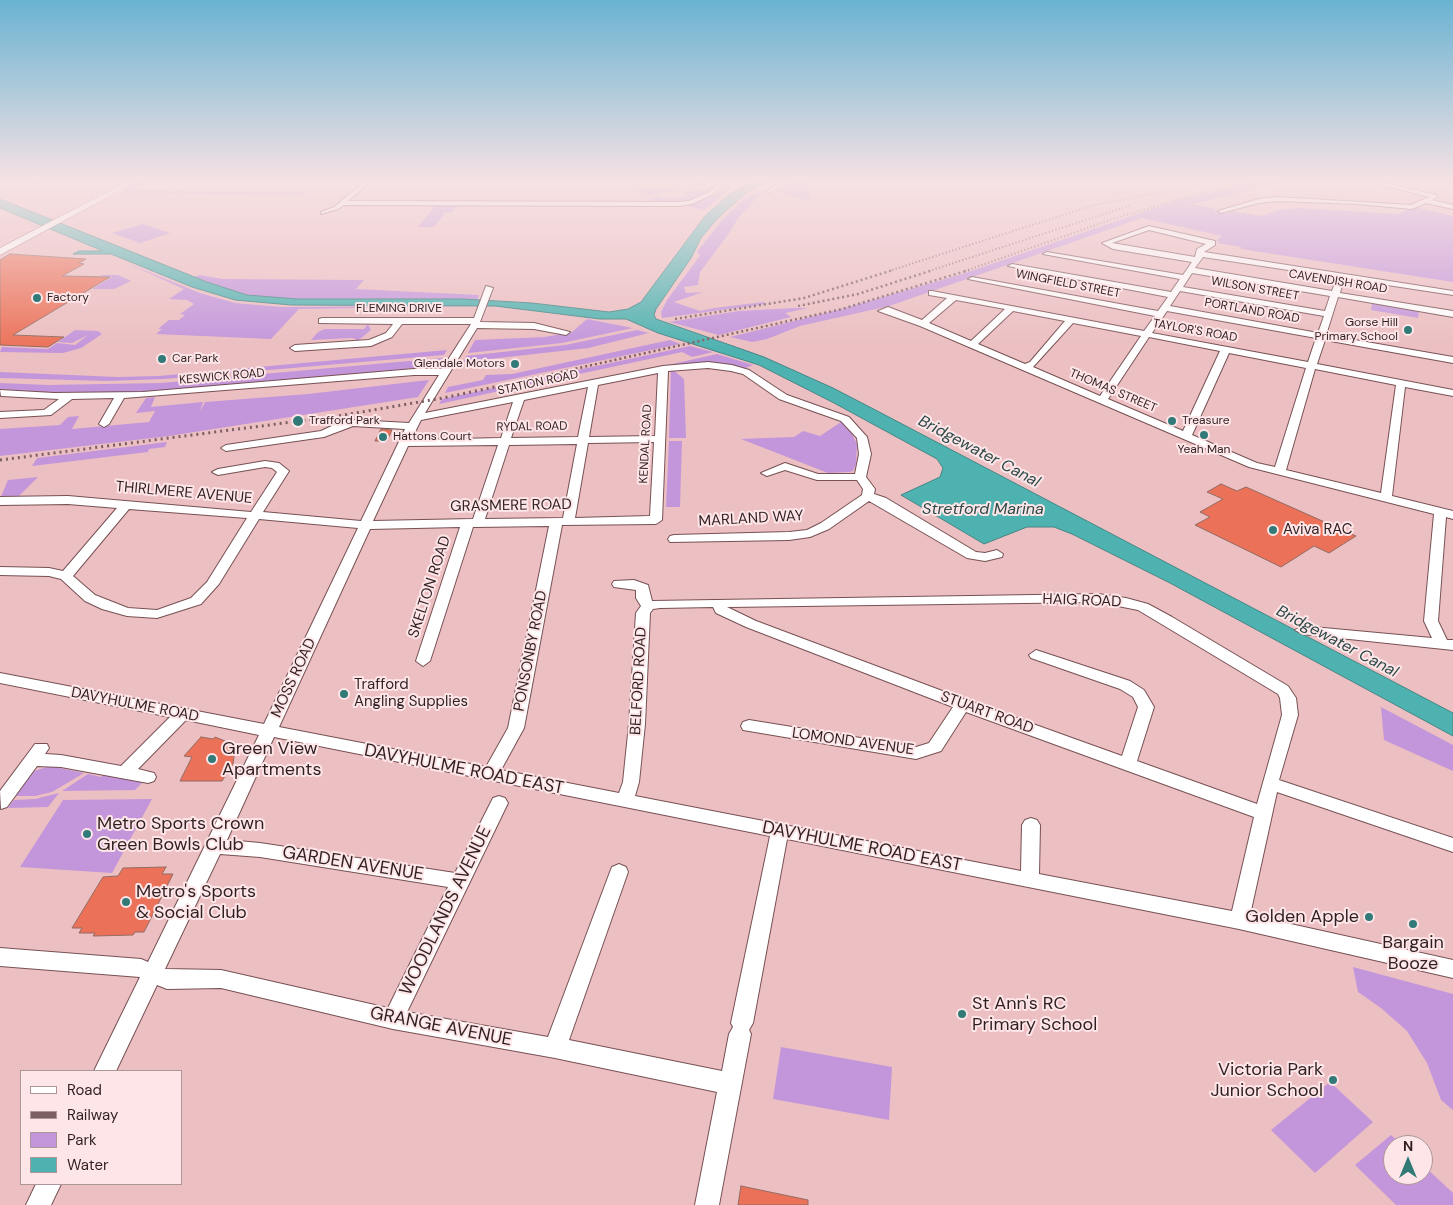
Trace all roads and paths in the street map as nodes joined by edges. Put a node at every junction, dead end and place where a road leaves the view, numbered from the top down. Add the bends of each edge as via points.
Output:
1 (28, 237) edge
2 (1122, 237) edge
3 (1189, 237) edge
4 (0, 252) edge
5 (1047, 254) dead end
6 (1198, 257) junction
7 (1012, 266) dead end
8 (1187, 274) junction
9 (1342, 276) junction
10 (972, 279) dead end
11 (488, 292) dead end
12 (1175, 292) junction
13 (932, 293) dead end
14 (1453, 293) edge
15 (1336, 294) junction
16 (954, 298) junction
17 (1011, 308) junction
18 (882, 311) dead end
19 (1162, 311) junction
20 (1329, 314) junction
21 (1453, 314) edge
22 (1071, 320) junction
23 (399, 321) junction
24 (322, 322) dead end
25 (475, 323) junction
26 (923, 324) junction
27 (559, 332) dead end
28 (1147, 335) junction
29 (1321, 336) junction
30 (972, 345) junction
31 (295, 348) dead end
32 (1226, 349) junction
33 (1453, 360) edge
34 (1313, 366) junction
35 (1026, 367) junction
36 (663, 369) junction
37 (445, 372) junction
38 (1400, 383) junction
39 (593, 384) junction
40 (1, 392) edge
41 (1453, 393) edge
42 (69, 396) junction
43 (120, 396) junction
44 (519, 399) junction
45 (1102, 401) junction
46 (0, 415) edge
47 (110, 419) dead end
48 (415, 422) junction
49 (1186, 436) junction
50 (659, 439) junction
51 (583, 440) junction
52 (504, 441) junction
53 (405, 442) junction
54 (226, 448) dead end
55 (218, 472) dead end
56 (768, 473) dead end
57 (1279, 473) junction
58 (860, 477) junction
59 (868, 496) junction
60 (1386, 499) junction
61 (0, 501) edge
62 (126, 504) junction
63 (1447, 513) edge
64 (254, 515) junction
65 (656, 520) joint
66 (562, 522) junction
67 (473, 523) junction
68 (366, 524) junction
69 (681, 535) dead end
70 (997, 554) dead end
71 (0, 571) edge
72 (66, 576) junction
73 (619, 584) dead end
74 (718, 603) junction
75 (648, 606) junction
76 (1302, 630) dead end
77 (1447, 644) edge
78 (1036, 655) dead end
79 (423, 661) dead end
80 (0, 678) edge
81 (963, 705) junction
82 (182, 714) junction
83 (749, 726) dead end
84 (270, 731) junction
85 (1128, 764) junction
86 (125, 772) junction
87 (490, 775) junction
88 (148, 777) dead end
89 (1270, 783) junction
90 (3, 795) edge
91 (624, 802) junction
92 (499, 803) dead end
93 (1263, 813) junction
94 (1031, 825) dead end
95 (780, 830) junction
96 (1453, 845) edge
97 (215, 846) junction
98 (619, 872) dead end
99 (1030, 880) junction
100 (460, 881) junction
101 (1240, 921) junction
102 (0, 957) edge
103 (1453, 969) edge
104 (153, 974) junction
105 (393, 1019) junction
106 (555, 1048) junction
107 (105, 1070) edge
108 (730, 1084) junction
109 (48, 1185) edge
110 (38, 1205) edge
111 (707, 1205) edge

1 - 4 main road
2 - 6 street via 1106,243
3 - 6 street via 1212,243 1201,250
5 - 8 street, CAVENDISH ROAD
6 - 8 street
6 - 9 street
7 - 12 street, WILSON STREET
8 - 12 street
8 - 15 street, CAVENDISH ROAD
9 - 14 street
9 - 15 street
10 - 19 street, WINGFIELD STREET
11 - 25 street, MOSS ROAD
12 - 19 street
12 - 20 street, WILSON STREET
13 - 16 street, TAYLOR'S ROAD
15 - 20 street
15 - 21 street, CAVENDISH ROAD
16 - 17 street, TAYLOR'S ROAD
16 - 26 street
17 - 22 street, TAYLOR'S ROAD
17 - 30 street
18 - 26 street, THOMAS STREET via 888,310
19 - 28 street
19 - 29 street, PORTLAND ROAD
20 - 29 street
22 - 28 street, TAYLOR'S ROAD
22 - 35 street via 1033,364
23 - 24 street, FLEMING DRIVE
23 - 25 street, FLEMING DRIVE
23 - 31 street via 389,335 371,343
25 - 27 street, FLEMING DRIVE via 534,326
25 - 37 street, MOSS ROAD
26 - 30 street, THOMAS STREET
28 - 32 street, TAYLOR'S ROAD
28 - 45 street
29 - 33 street, PORTLAND ROAD
29 - 34 street
30 - 35 street, THOMAS STREET
32 - 34 street, TAYLOR'S ROAD
32 - 49 street
34 - 38 street, TAYLOR'S ROAD
34 - 57 street
35 - 45 street, THOMAS STREET
36 - 39 street, STATION ROAD
36 - 50 street, KENDAL ROAD
36 - 58 street via 708,365 732,368 755,377 788,400 845,420 857,430 865,445
37 - 43 street, KESWICK ROAD via 407,372
37 - 48 street, MOSS ROAD
38 - 41 street, TAYLOR'S ROAD
38 - 60 street
39 - 44 street, STATION ROAD
39 - 51 street, PONSONBY ROAD
40 - 42 street, KESWICK ROAD
42 - 43 street, KESWICK ROAD
42 - 46 street via 47,413 14,418
43 - 47 street
44 - 48 street, STATION ROAD
44 - 52 street, SKELTON ROAD
45 - 49 street, THOMAS STREET
48 - 53 street, MOSS ROAD
48 - 54 street via 353,423 324,434
49 - 57 street, THOMAS STREET
50 - 51 street, RYDAL ROAD
50 - 65 street, KENDAL ROAD
51 - 52 street, RYDAL ROAD
51 - 66 street, PONSONBY ROAD
52 - 53 street, RYDAL ROAD
52 - 67 street, SKELTON ROAD
53 - 68 street, MOSS ROAD
55 - 64 street via 265,464 281,468 283,471
56 - 58 street via 785,466 817,477
57 - 60 street, THOMAS STREET
58 - 59 street via 869,489
59 - 69 street, MARLAND WAY via 832,522 805,534
59 - 70 street via 882,500 972,555 985,557
60 - 63 street, THOMAS STREET
61 - 62 street, THIRLMERE AVENUE via 44,499
62 - 64 street, THIRLMERE AVENUE
62 - 72 street
63 - 77 street via 1431,620
64 - 68 street, THIRLMERE AVENUE
64 - 72 street via 204,594 196,601 171,611 143,614 108,606 90,598
65 - 66 street, GRASMERE ROAD
66 - 67 street, GRASMERE ROAD
66 - 87 street, PONSONBY ROAD via 516,728
67 - 68 street, GRASMERE ROAD
67 - 79 street, SKELTON ROAD
68 - 84 street, MOSS ROAD
71 - 72 street via 49,572
73 - 75 street, BELFORD ROAD via 643,588 643,598
74 - 75 street, HAIG ROAD
74 - 81 street, STUART ROAD via 721,610 752,624
74 - 89 street, HAIG ROAD via 1098,598 1143,607 1283,690 1288,698 1290,715
75 - 91 street, BELFORD ROAD via 643,613 631,782
76 - 77 street
78 - 85 street via 1125,685 1139,694 1146,707
80 - 82 street, DAVYHULME ROAD
81 - 83 street, LOMOND AVENUE via 935,747 916,753
81 - 85 street, STUART ROAD
82 - 84 street, DAVYHULME ROAD
82 - 86 street
84 - 87 street, DAVYHULME ROAD EAST
84 - 97 street, MOSS ROAD
85 - 93 street, STUART ROAD
86 - 88 street
86 - 90 street via 36,754
87 - 91 street, DAVYHULME ROAD EAST
89 - 93 street, HAIG ROAD
89 - 96 street
91 - 95 street, DAVYHULME ROAD EAST
92 - 100 street, WOODLANDS AVENUE
93 - 101 street, HAIG ROAD
94 - 99 street
95 - 99 street, DAVYHULME ROAD EAST
95 - 108 street
97 - 100 street, GARDEN AVENUE
97 - 104 street, MOSS ROAD
98 - 106 street
99 - 101 street, DAVYHULME ROAD EAST
100 - 105 street, WOODLANDS AVENUE
101 - 103 street, DAVYHULME ROAD EAST
102 - 104 street, GRANGE AVENUE via 141,968
104 - 105 street, GRANGE AVENUE via 167,980 221,979
104 - 107 street, MOSS ROAD
105 - 106 street, GRANGE AVENUE
106 - 108 street, GRANGE AVENUE
108 - 111 street
109 - 110 street

